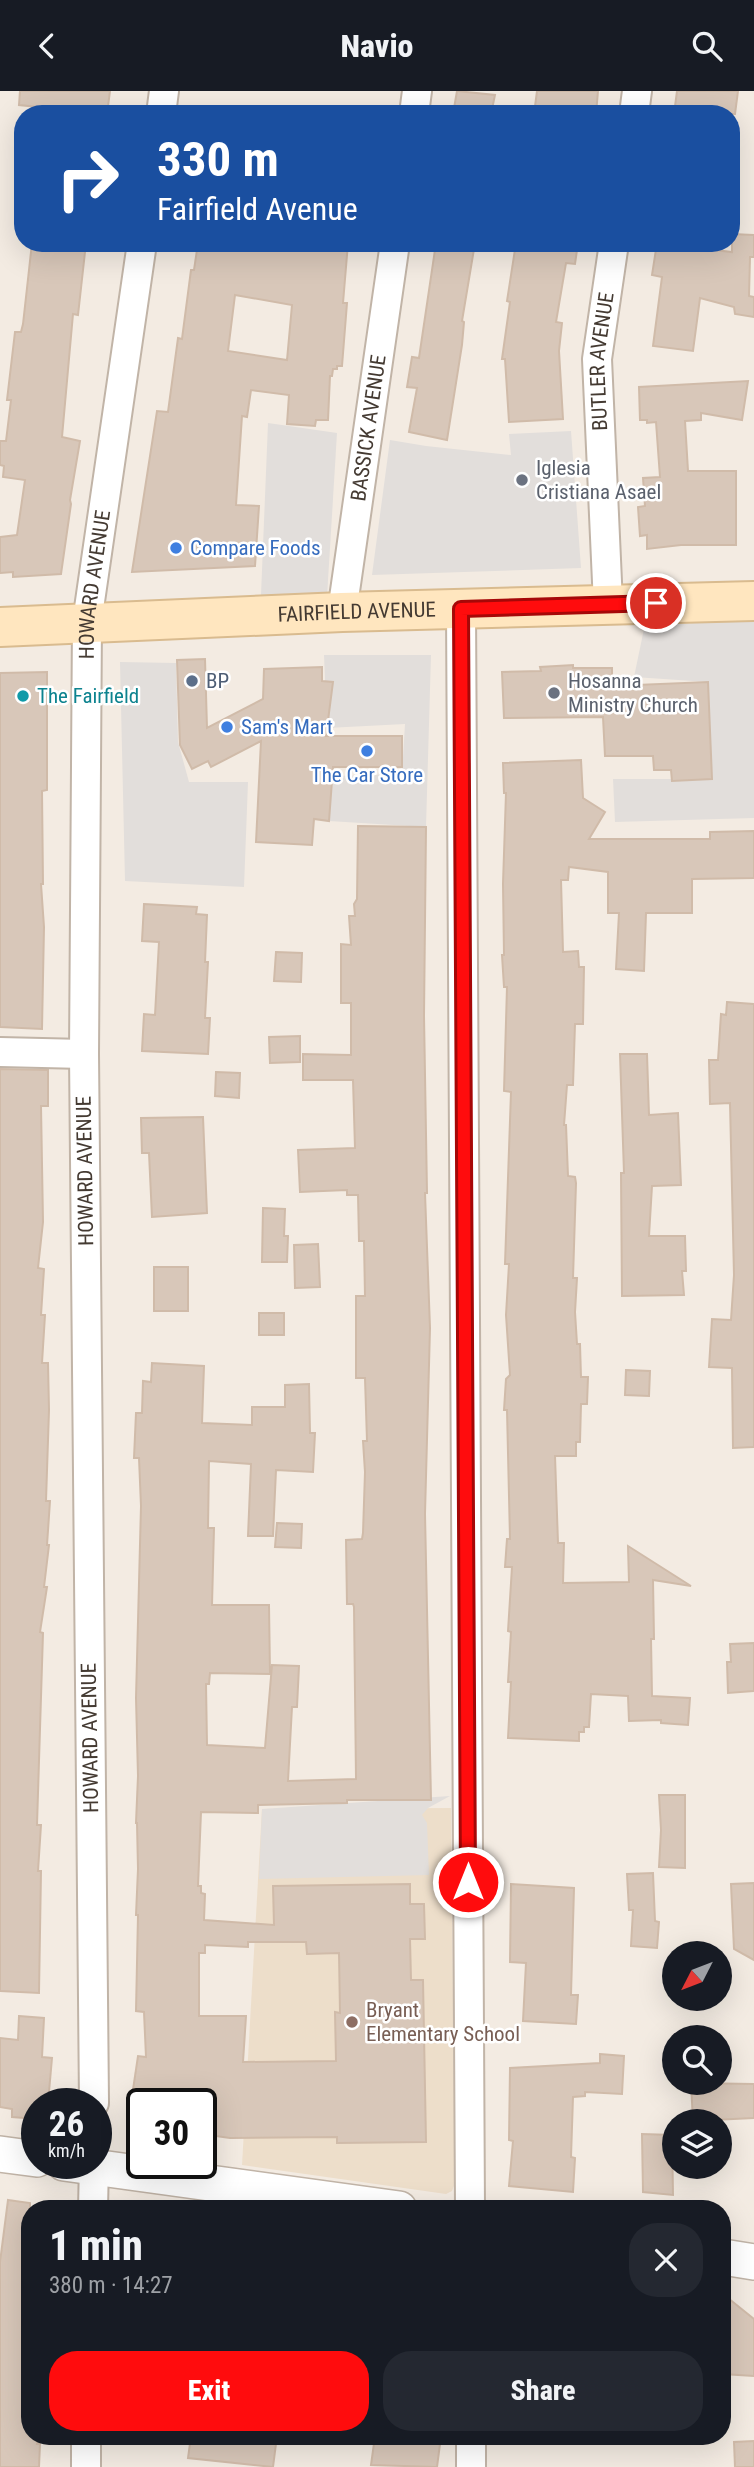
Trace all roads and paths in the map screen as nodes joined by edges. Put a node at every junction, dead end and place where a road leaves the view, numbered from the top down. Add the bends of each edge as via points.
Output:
1 (141, 252) edge
2 (394, 252) edge
3 (613, 252) edge
4 (754, 601) edge
5 (608, 604) junction
6 (461, 609) junction
7 (342, 612) junction
8 (87, 622) junction
9 (0, 627) edge
10 (0, 1052) edge
11 (84, 1054) junction
12 (94, 2088) edge
13 (0, 2154) edge
14 (21, 2157) edge
15 (112, 2169) edge
16 (87, 2179) edge
17 (91, 2200) edge
18 (335, 2200) edge
19 (470, 2200) edge
20 (731, 2258) edge
21 (754, 2262) edge
22 (86, 2445) edge
23 (471, 2445) edge
24 (86, 2467) edge
25 (471, 2467) edge

1 - 8 street, HOWARD AVENUE
2 - 7 street, BASSICK AVENUE
3 - 5 street, BUTLER AVENUE via 597,359
4 - 5 main road, FAIRFIELD AVENUE
5 - 6 main road, FAIRFIELD AVENUE
6 - 7 main road, FAIRFIELD AVENUE
6 - 19 street
7 - 8 main road, FAIRFIELD AVENUE
8 - 9 main road, FAIRFIELD AVENUE
8 - 11 street, HOWARD AVENUE
10 - 11 street
11 - 12 street, HOWARD AVENUE
13 - 14 street
15 - 18 street
16 - 17 street
20 - 21 street
22 - 24 street
23 - 25 street

